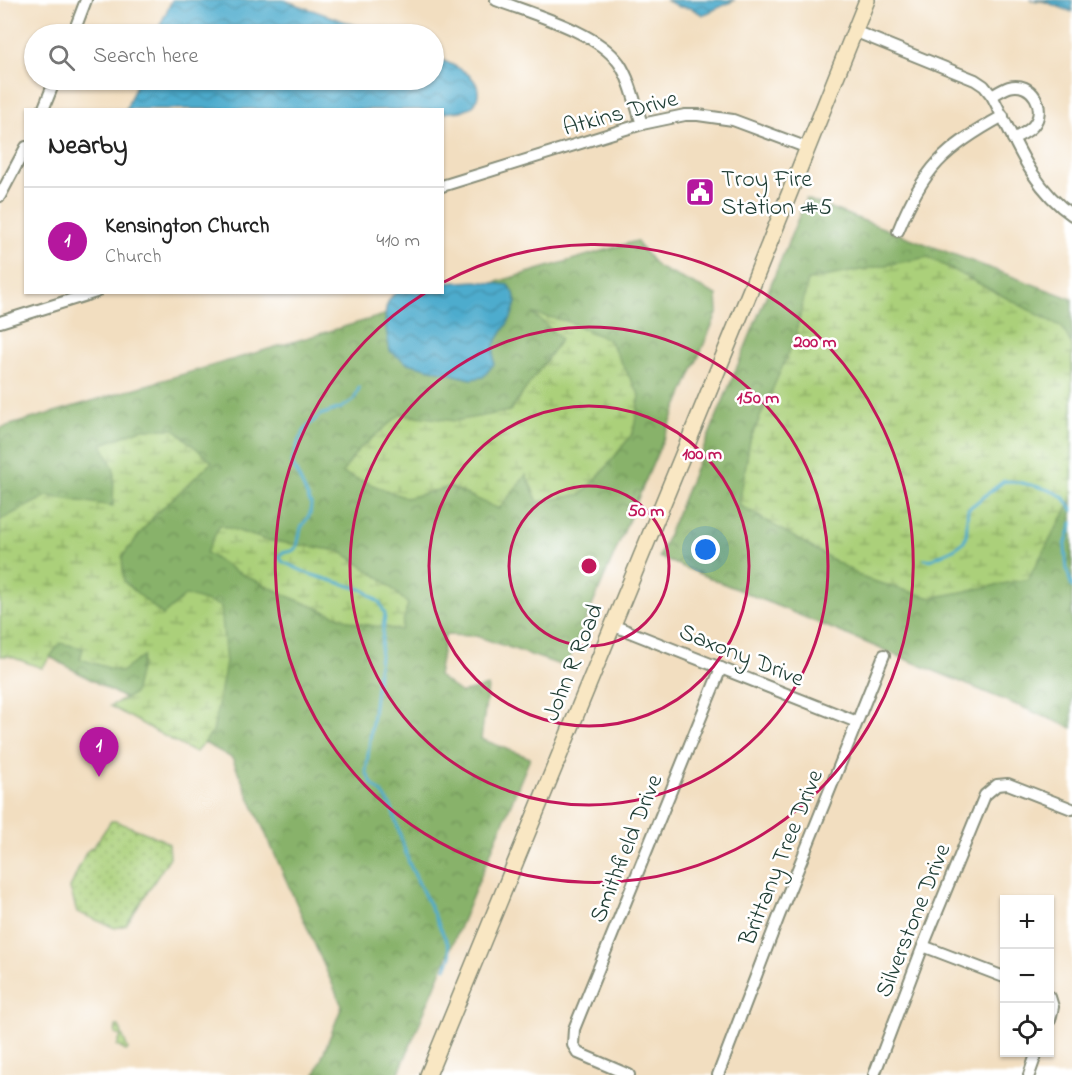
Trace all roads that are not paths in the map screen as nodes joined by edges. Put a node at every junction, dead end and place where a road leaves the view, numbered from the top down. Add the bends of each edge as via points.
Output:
1 (86, 0) edge
2 (496, 0) edge
3 (867, 0) edge
4 (77, 24) edge
5 (854, 31) junction
6 (51, 90) edge
7 (992, 96) junction
8 (44, 108) edge
9 (1003, 116) junction
10 (642, 124) junction
11 (1013, 139) junction
12 (808, 148) junction
13 (24, 151) edge
14 (444, 185) edge
15 (0, 196) edge
16 (1072, 215) edge
17 (898, 231) dead end
18 (90, 294) edge
19 (0, 322) edge
20 (612, 625) junction
21 (884, 655) dead end
22 (721, 668) junction
23 (857, 722) junction
24 (1072, 809) edge
25 (923, 946) junction
26 (1000, 976) edge
27 (1036, 1057) edge
28 (428, 1075) edge
29 (629, 1075) edge
30 (718, 1075) edge
31 (874, 1075) edge
32 (1029, 1075) edge

1 - 4 street
2 - 10 street via 574,30 612,54 624,71
3 - 5 main road, John R Road
5 - 7 street via 975,80
5 - 12 main road, John R Road
6 - 8 street
7 - 9 street
7 - 11 street via 1009,87 1020,87 1038,102 1040,113 1035,125
9 - 11 street
9 - 17 street via 964,138 939,160 918,187
10 - 12 street, Atkins Drive via 673,116 709,116 746,124
10 - 14 street, Atkins Drive
11 - 16 street via 1044,191
12 - 20 main road, John R Road
13 - 15 street
18 - 19 street
20 - 22 street, Saxony Drive
20 - 28 main road, John R Road
21 - 23 street, Brittany Tree Drive
22 - 23 street, Saxony Drive
22 - 29 street, Smithfield Drive via 572,1036 578,1053
23 - 30 street, Brittany Tree Drive
24 - 25 street, Silverstone Drive via 1013,786 997,785 989,790
25 - 26 street
25 - 31 street, Silverstone Drive
27 - 32 street

